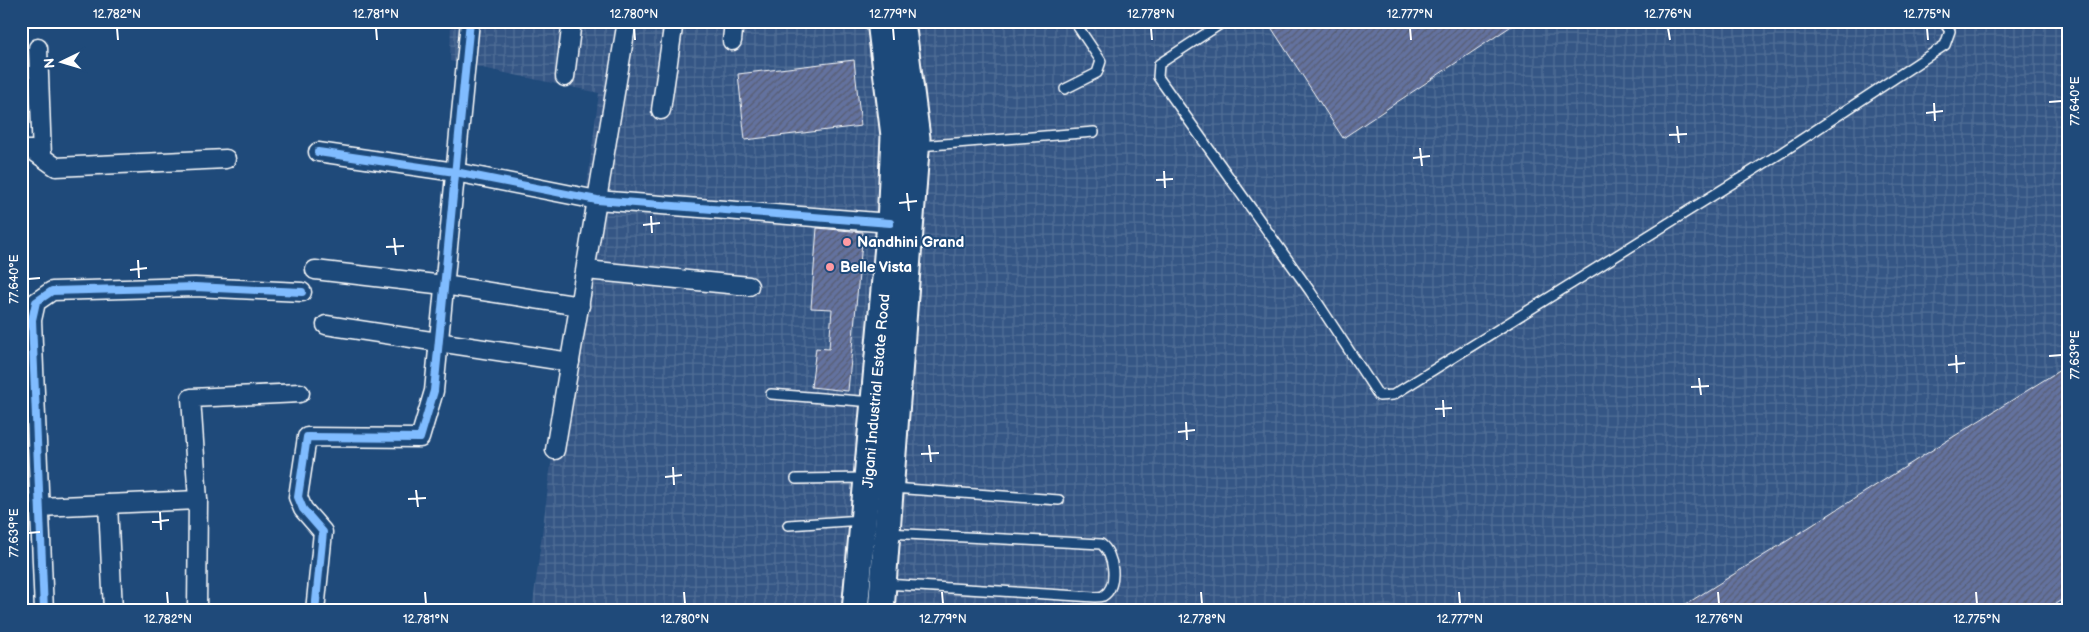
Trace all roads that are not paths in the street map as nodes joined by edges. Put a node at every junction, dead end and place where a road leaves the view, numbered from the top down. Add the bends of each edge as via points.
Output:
1 (470, 21) edge
2 (572, 21) edge
3 (627, 21) edge
4 (674, 21) edge
5 (734, 21) edge
6 (880, 21) edge
7 (902, 21) edge
8 (1074, 21) edge
9 (1225, 21) edge
10 (1943, 21) edge
11 (732, 41) dead end
12 (38, 48) dead end
13 (565, 77) dead end
14 (1065, 89) dead end
15 (661, 110) dead end
16 (1094, 132) dead end
17 (916, 146) junction
18 (21, 150) edge
19 (318, 152) dead end
20 (42, 156) junction
21 (226, 159) dead end
22 (455, 172) junction
23 (597, 200) junction
24 (890, 223) junction
25 (315, 270) dead end
26 (586, 270) junction
27 (444, 284) junction
28 (750, 286) dead end
29 (302, 292) dead end
30 (580, 306) junction
31 (326, 325) dead end
32 (438, 342) junction
33 (570, 362) junction
34 (300, 393) dead end
35 (771, 394) dead end
36 (876, 402) junction
37 (556, 450) dead end
38 (796, 479) dead end
39 (879, 483) junction
40 (198, 500) junction
41 (1058, 500) dead end
42 (108, 504) junction
43 (39, 507) junction
44 (865, 520) junction
45 (788, 525) dead end
46 (887, 533) junction
47 (883, 584) junction
48 (44, 611) edge
49 (114, 611) edge
50 (197, 611) edge
51 (315, 611) edge
52 (855, 611) edge
53 (881, 611) edge

1 - 22 street
2 - 13 street
3 - 23 street
4 - 15 street
5 - 11 street
6 - 24 main road, Jigani Industrial Estate Road via 894,136
7 - 17 main road, Jigani Industrial Estate Road
8 - 14 lane via 1100,61 1097,73
9 - 10 lane via 1159,64 1158,77 1310,292 1379,396 1393,395 1780,153 1944,45 1950,32
12 - 20 street
16 - 17 lane
17 - 39 main road, Jigani Industrial Estate Road
18 - 20 street via 32,150
19 - 22 street
20 - 21 street via 56,167
22 - 23 street
22 - 27 street
23 - 24 street
23 - 26 street
24 - 36 main road, Jigani Industrial Estate Road
25 - 27 street
26 - 28 street
26 - 30 street
27 - 30 street
27 - 32 street
29 - 43 street via 195,287 52,291 36,302 32,320
30 - 33 street
31 - 32 street
32 - 33 street
32 - 51 street via 434,391 420,438 307,437 298,497 303,509 323,532
33 - 37 street
34 - 40 street via 191,398
35 - 36 lane
36 - 39 main road, Jigani Industrial Estate Road
38 - 39 lane
39 - 41 lane
39 - 44 main road, Jigani Industrial Estate Road
39 - 46 main road, Jigani Industrial Estate Road
40 - 42 street
40 - 50 street
42 - 43 street
42 - 49 street
43 - 48 street
44 - 45 lane
44 - 52 main road, Jigani Industrial Estate Road
46 - 47 main road, Jigani Industrial Estate Road
46 - 47 lane via 1101,544 1110,553 1113,569 1111,587 1103,596 1095,597
47 - 53 main road, Jigani Industrial Estate Road

